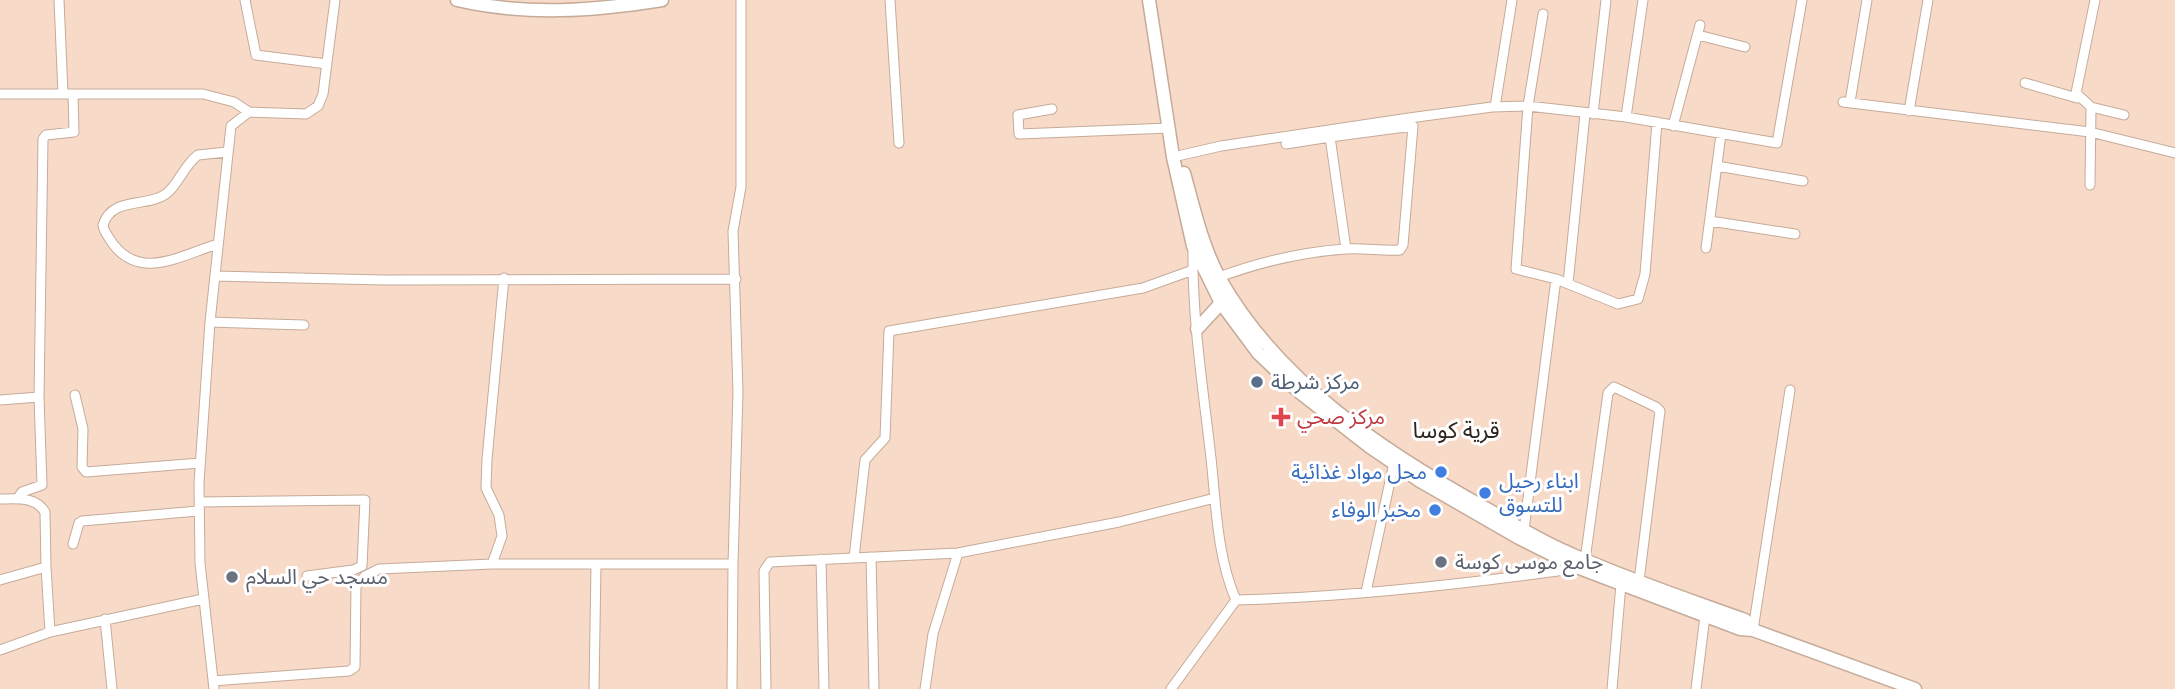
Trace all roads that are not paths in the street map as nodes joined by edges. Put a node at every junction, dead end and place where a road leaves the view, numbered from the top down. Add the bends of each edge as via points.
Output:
1 (60, 0) edge
2 (245, 0) edge
3 (335, 0) edge
4 (457, 0) edge
5 (662, 0) edge
6 (741, 0) edge
7 (890, 0) edge
8 (1149, 0) edge
9 (1512, 0) edge
10 (1606, 0) edge
11 (1643, 0) edge
12 (1802, 0) edge
13 (1867, 0) edge
14 (1928, 0) edge
15 (2095, 0) edge
16 (564, 6) edge
17 (1543, 14) dead end
18 (1745, 47) dead end
19 (327, 64) junction
20 (2025, 83) dead end
21 (0, 94) edge
22 (63, 94) junction
23 (74, 94) junction
24 (2077, 98) junction
25 (1528, 106) junction
26 (1495, 107) junction
27 (2091, 107) junction
28 (1052, 108) dead end
29 (1909, 111) junction
30 (249, 112) junction
31 (1589, 114) junction
32 (2123, 115) dead end
33 (1626, 117) junction
34 (1657, 122) junction
35 (1673, 126) junction
36 (2090, 132) junction
37 (1171, 134) junction
38 (1721, 135) junction
39 (1330, 136) junction
40 (899, 143) dead end
41 (1286, 144) dead end
42 (227, 152) junction
43 (2175, 153) edge
44 (1176, 156) junction
45 (1717, 166) junction
46 (1803, 180) dead end
47 (2090, 185) dead end
48 (1710, 221) junction
49 (1795, 234) dead end
50 (218, 244) junction
51 (1193, 246) junction
52 (1706, 248) dead end
53 (1346, 249) junction
54 (1193, 270) junction
55 (215, 276) junction
56 (504, 278) junction
57 (736, 279) junction
58 (1214, 279) junction
59 (1556, 279) junction
60 (1568, 284) junction
61 (1221, 303) junction
62 (210, 322) junction
63 (304, 325) dead end
64 (1197, 329) junction
65 (1277, 365) junction
66 (1790, 390) dead end
67 (75, 395) dead end
68 (39, 397) junction
69 (0, 400) edge
70 (1373, 443) junction
71 (200, 463) junction
72 (1394, 463) junction
73 (1215, 498) junction
74 (0, 499) edge
75 (17, 499) junction
76 (198, 507) junction
77 (1524, 530) junction
78 (73, 544) dead end
79 (958, 553) junction
80 (1563, 556) junction
81 (870, 557) junction
82 (854, 558) junction
83 (821, 559) junction
84 (492, 564) junction
85 (733, 564) junction
86 (1582, 564) junction
87 (596, 565) junction
88 (46, 567) junction
89 (307, 576) dead end
90 (0, 580) edge
91 (1639, 581) junction
92 (1621, 584) junction
93 (1366, 592) junction
94 (203, 599) junction
95 (1236, 600) junction
96 (1705, 616) junction
97 (105, 619) junction
98 (1754, 630) junction
99 (50, 632) junction
100 (0, 650) edge
101 (213, 685) edge
102 (112, 689) edge
103 (594, 689) edge
104 (732, 689) edge
105 (766, 689) edge
106 (824, 689) edge
107 (874, 689) edge
108 (925, 689) edge
109 (1171, 689) edge
110 (1612, 689) edge
111 (1696, 689) edge
112 (1915, 689) edge

1 - 22 street
2 - 19 street via 256,55
3 - 19 street
4 - 16 street via 524,11
5 - 16 street
6 - 57 street via 741,187 733,231
7 - 40 street
8 - 37 street
9 - 26 street
10 - 31 street
11 - 33 street
12 - 38 street via 1779,142
13 - 29 street via 1846,102
14 - 29 street
15 - 24 street
17 - 25 street
18 - 35 street via 1699,30
19 - 30 street via 323,93 312,112
20 - 24 street
21 - 22 street
22 - 23 street
23 - 30 street via 203,93 234,102
23 - 68 street via 74,132 43,139
24 - 27 street
25 - 26 street
25 - 31 street
25 - 59 street via 1515,268
26 - 44 street
27 - 32 street
27 - 36 street
28 - 37 street via 1018,115 1019,134
29 - 36 street
30 - 42 street via 231,127
31 - 33 street
31 - 60 street
33 - 34 street
34 - 35 street
34 - 60 street via 1641,294 1635,302 1618,304
35 - 38 street
36 - 43 street
36 - 47 street
37 - 44 street
38 - 45 street
39 - 41 street
39 - 53 street
39 - 53 street via 1415,128 1403,248
42 - 50 street
42 - 50 street via 198,155 166,194 124,204 103,225 123,257 140,264 156,264
44 - 51 street
44 - 58 street
45 - 46 street
45 - 48 street
48 - 49 street
48 - 52 street
50 - 55 street
51 - 54 street
51 - 58 street
53 - 58 street via 1262,262
54 - 64 street
54 - 82 street via 1143,288 888,331 885,438 865,460
55 - 56 street
55 - 62 street
56 - 57 street
56 - 84 street via 487,459 486,488 499,515 502,536
57 - 85 street
58 - 61 street
58 - 65 street
59 - 60 street
59 - 77 street
61 - 64 street
61 - 65 street via 1240,331
62 - 63 street
62 - 71 street
64 - 73 street
65 - 70 street
66 - 98 street
67 - 71 street via 86,472
68 - 69 street
68 - 75 street via 42,485 22,492
70 - 72 street
70 - 77 street
71 - 76 street
72 - 80 street
72 - 93 street
73 - 79 street
73 - 95 street via 1225,568
74 - 75 street
75 - 88 street via 32,500 45,512
76 - 78 street via 82,521
76 - 89 street via 365,500 362,566
76 - 94 street
77 - 80 street
79 - 81 street
79 - 108 street via 933,634
80 - 86 street
81 - 82 street
81 - 107 street
82 - 83 street
83 - 105 street via 765,565
83 - 106 street
84 - 87 street
84 - 101 street via 379,569 365,576 356,586 358,661 349,671
85 - 87 street
85 - 104 street
86 - 91 street
86 - 91 street via 1608,393 1614,387 1660,411
86 - 92 street
86 - 93 street
87 - 103 street
88 - 90 street
88 - 99 street
91 - 98 street via 1745,620
92 - 96 street
92 - 110 street
93 - 95 street
94 - 97 street
94 - 101 street
95 - 109 street
96 - 98 street
96 - 111 street
97 - 99 street
97 - 102 street
98 - 112 street
99 - 100 street

